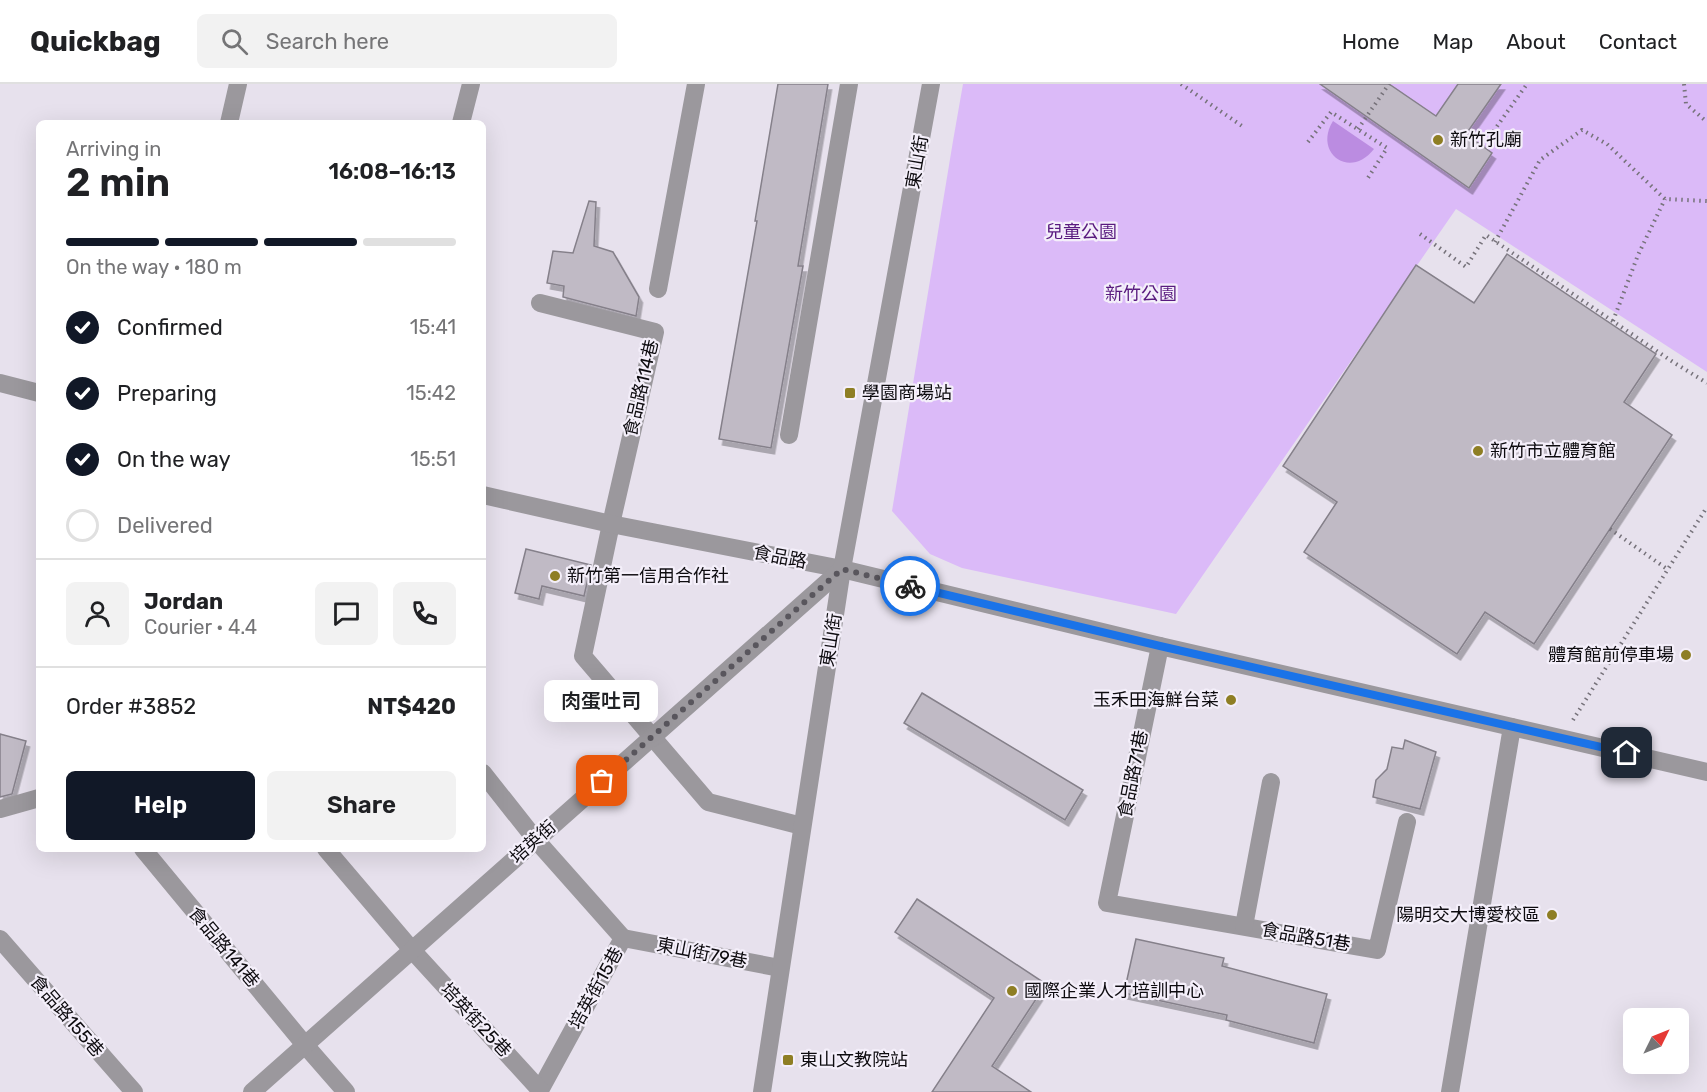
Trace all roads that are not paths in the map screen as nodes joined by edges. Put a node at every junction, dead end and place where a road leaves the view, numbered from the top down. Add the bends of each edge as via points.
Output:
1 (238, 84) edge
2 (471, 84) edge
3 (696, 84) edge
4 (849, 84) edge
5 (931, 84) edge
6 (230, 120) edge
7 (462, 120) edge
8 (658, 289) dead end
9 (540, 303) dead end
10 (0, 383) edge
11 (36, 392) edge
12 (789, 435) dead end
13 (486, 496) edge
14 (610, 524) junction
15 (842, 569) junction
16 (1160, 646) junction
17 (1512, 727) junction
18 (652, 738) junction
19 (1707, 772) edge
20 (486, 777) edge
21 (1270, 782) dead end
22 (36, 799) edge
23 (0, 809) edge
24 (1407, 822) dead end
25 (802, 826) junction
26 (536, 840) junction
27 (145, 852) edge
28 (329, 852) edge
29 (1107, 903) joint
30 (1244, 926) junction
31 (623, 938) junction
32 (0, 939) edge
33 (412, 951) junction
34 (780, 968) junction
35 (305, 1045) junction
36 (543, 1091) edge
37 (134, 1092) edge
38 (252, 1092) edge
39 (346, 1092) edge
40 (762, 1092) edge
41 (1450, 1092) edge

1 - 6 street
2 - 7 street
3 - 8 street
4 - 12 street
5 - 15 street, 東山街
9 - 14 street, 食品路114巷 via 655,332
10 - 11 street
13 - 14 street, 食品路
14 - 15 street, 食品路
14 - 18 street via 583,656
15 - 16 street, 食品路
15 - 18 street, 培英街
15 - 25 street, 東山街
16 - 17 street, 食品路
16 - 29 street, 食品路71巷
17 - 19 street, 食品路
17 - 41 street
18 - 25 street via 708,802
18 - 26 street, 培英街
20 - 26 street, 培英街15巷
21 - 30 street
22 - 23 street
24 - 30 street, 食品路51巷 via 1377,950
25 - 34 street, 東山街
26 - 31 street, 培英街15巷
26 - 33 street, 培英街
27 - 35 street, 食品路141巷
28 - 33 street, 培英街25巷
29 - 30 street, 食品路51巷
31 - 34 street, 東山街79巷
31 - 36 street, 培英街15巷
32 - 37 street, 食品路155巷
33 - 35 street, 培英街
33 - 36 street, 培英街25巷
34 - 40 street, 東山街
35 - 38 street, 培英街
35 - 39 street, 食品路141巷

